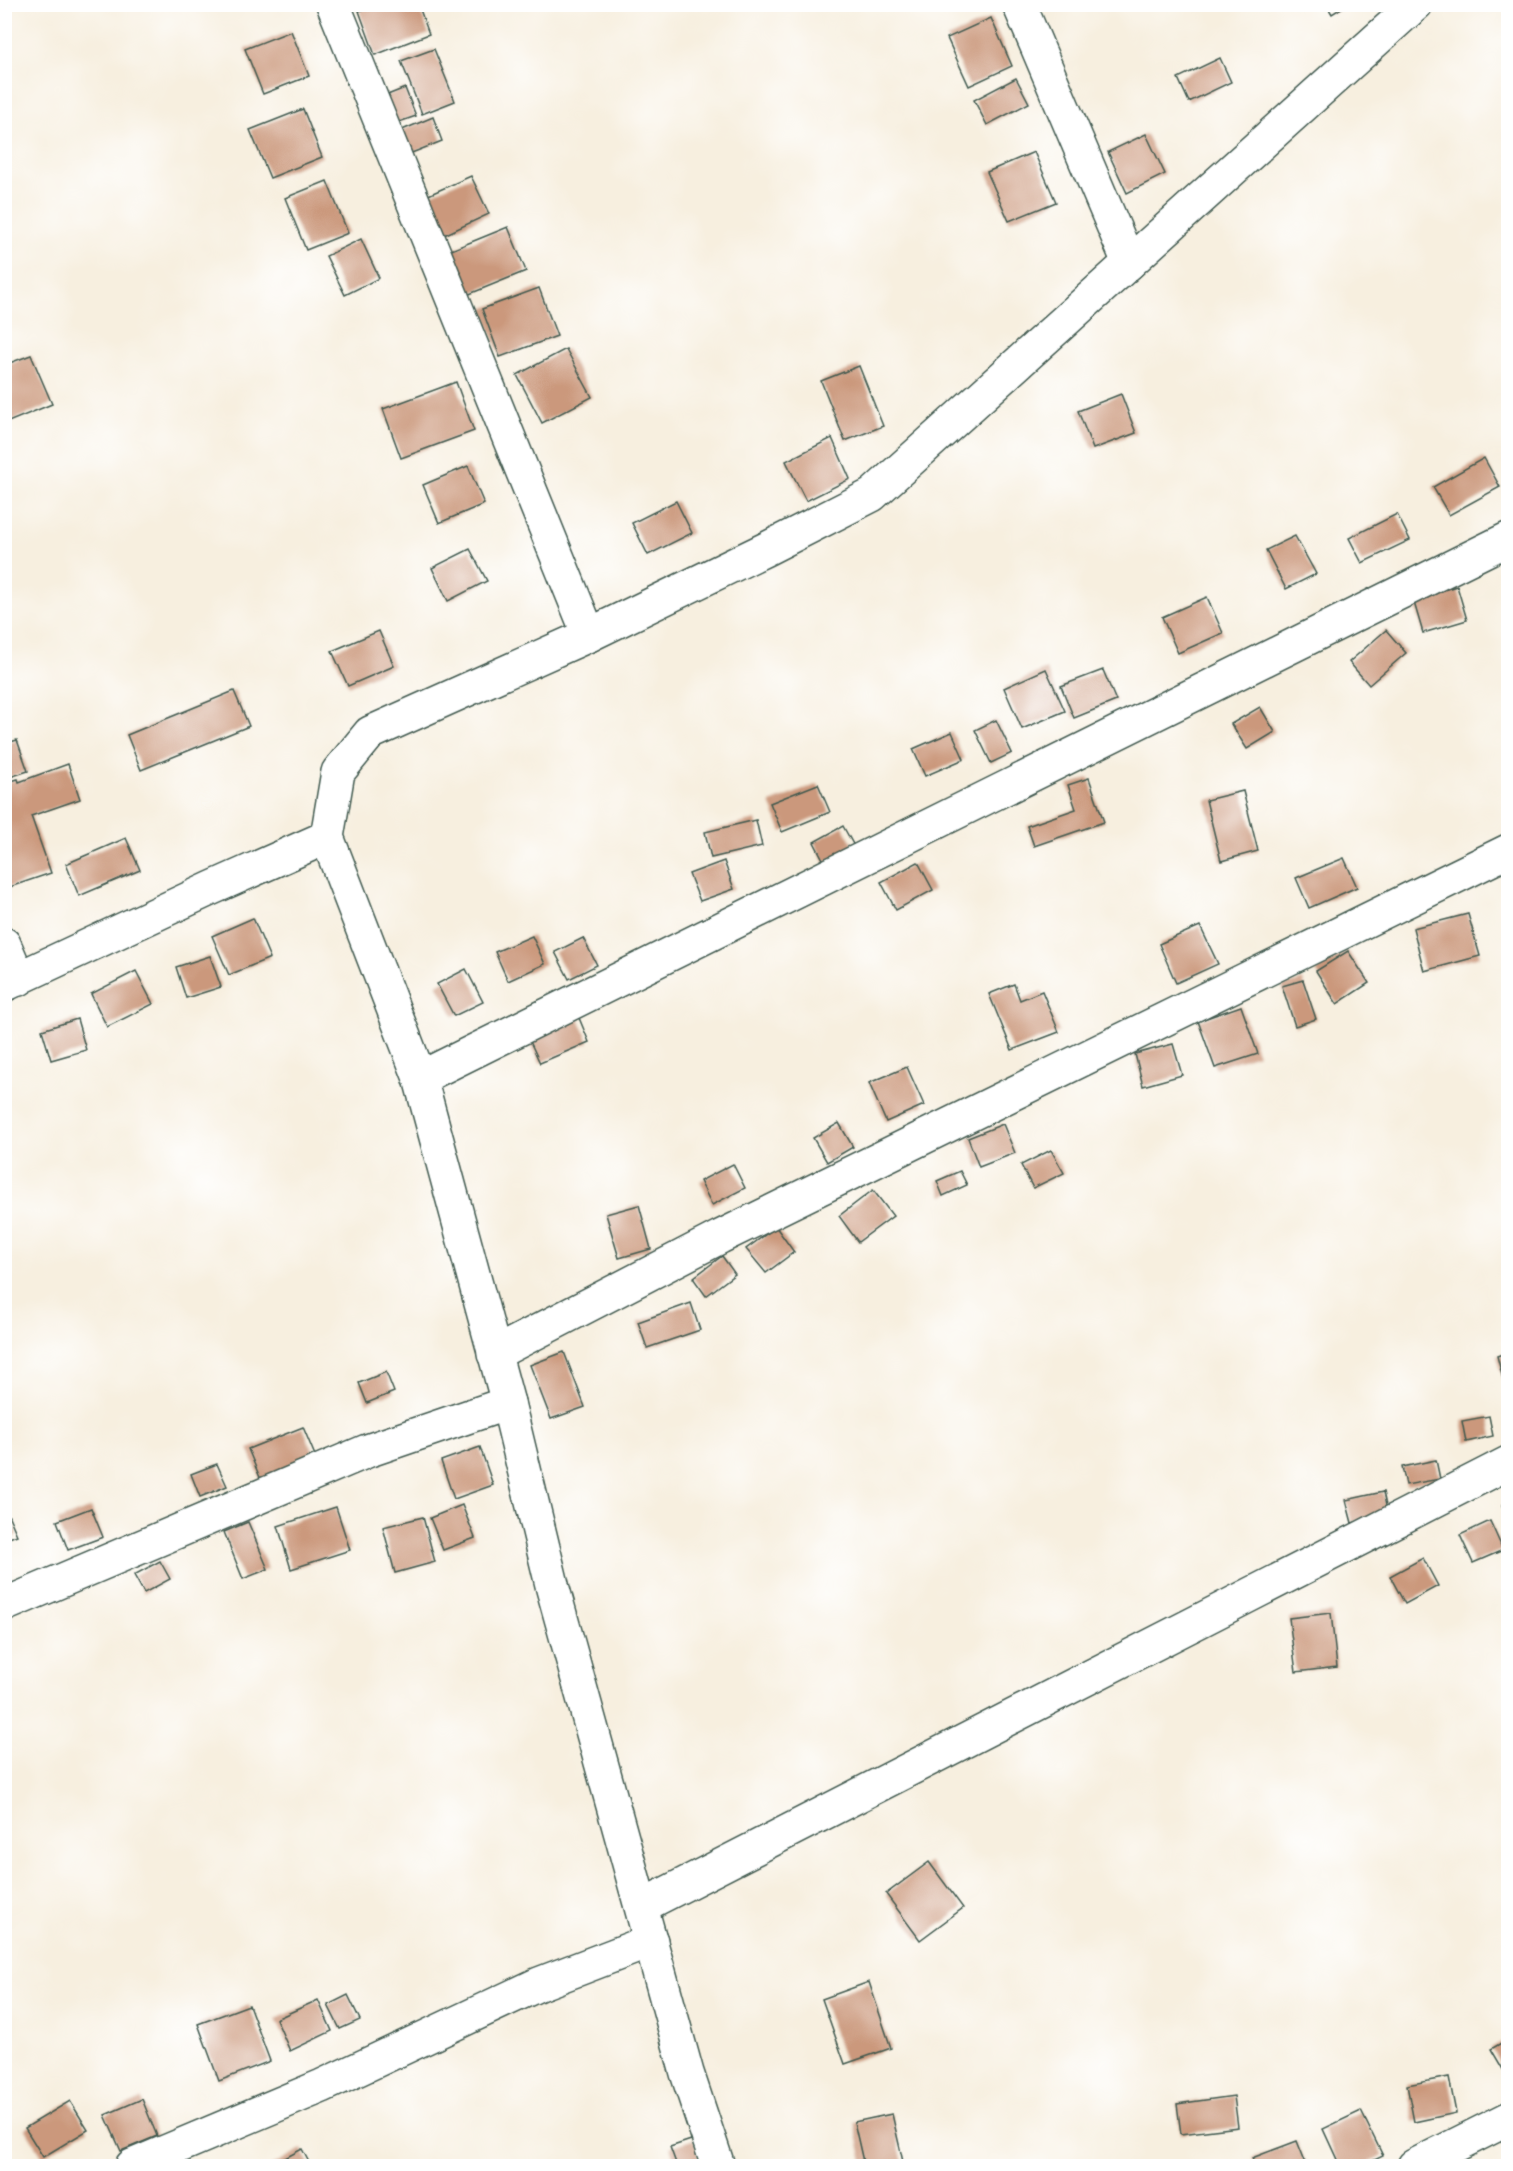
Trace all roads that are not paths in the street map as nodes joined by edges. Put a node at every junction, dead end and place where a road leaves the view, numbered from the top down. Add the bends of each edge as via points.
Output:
1 (333, 4) edge
2 (1018, 4) edge
3 (1416, 4) edge
4 (1129, 263) junction
5 (1509, 539) edge
6 (589, 634) junction
7 (327, 837) junction
8 (1509, 851) edge
9 (4, 944) edge
10 (12, 982) edge
11 (420, 1078) junction
12 (494, 1354) junction
13 (508, 1403) junction
14 (1509, 1463) edge
15 (4, 1605) edge
16 (642, 1906) junction
17 (651, 1941) junction
18 (1509, 2119) edge
19 (132, 2166) edge
20 (718, 2166) edge
21 (1414, 2166) edge

1 - 6 street
2 - 4 street
3 - 4 street
4 - 6 street via 872,495
5 - 11 street
6 - 7 street via 370,733 338,772
7 - 10 street
7 - 11 street
8 - 12 street via 720,1237
9 - 10 street
11 - 12 street
12 - 13 street
13 - 15 street via 367,1451
13 - 16 street via 553,1589
14 - 16 street
16 - 17 street
17 - 19 street via 539,1984 322,2086
17 - 20 street via 687,2073
18 - 21 street

